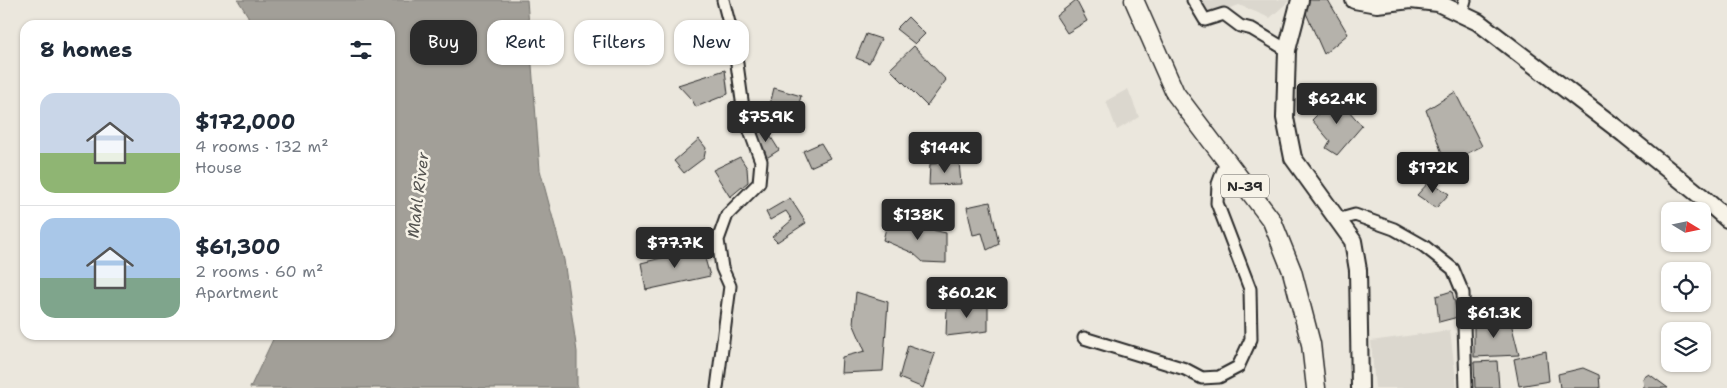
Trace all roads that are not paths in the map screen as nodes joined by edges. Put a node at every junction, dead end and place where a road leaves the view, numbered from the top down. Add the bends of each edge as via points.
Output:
1 (723, 0) edge
2 (1134, 0) edge
3 (1193, 0) edge
4 (1300, 0) edge
5 (1354, 0) edge
6 (1411, 0) edge
7 (1463, 7) edge
8 (1287, 50) junction
9 (1226, 162) junction
10 (1727, 219) edge
11 (1337, 220) junction
12 (1084, 338) dead end
13 (1199, 383) edge
14 (717, 388) edge
15 (1316, 388) edge
16 (1360, 388) edge
17 (1466, 388) edge

1 - 14 street via 734,42 744,115 761,161 759,183 727,215 718,240 722,268 730,286
2 - 9 main road, N-39 via 1175,93
3 - 8 street via 1205,20 1224,14
4 - 8 main road
5 - 6 main road via 1377,4
6 - 7 main road
7 - 10 main road
8 - 11 main road via 1285,118 1293,158
9 - 13 street via 1218,184 1217,203 1250,289 1251,339 1238,367
9 - 15 main road, N-39 via 1272,221 1292,270 1311,344
11 - 16 main road via 1353,241 1358,270
11 - 17 street via 1354,215 1394,229 1453,268 1463,293
12 - 13 street via 1185,369

